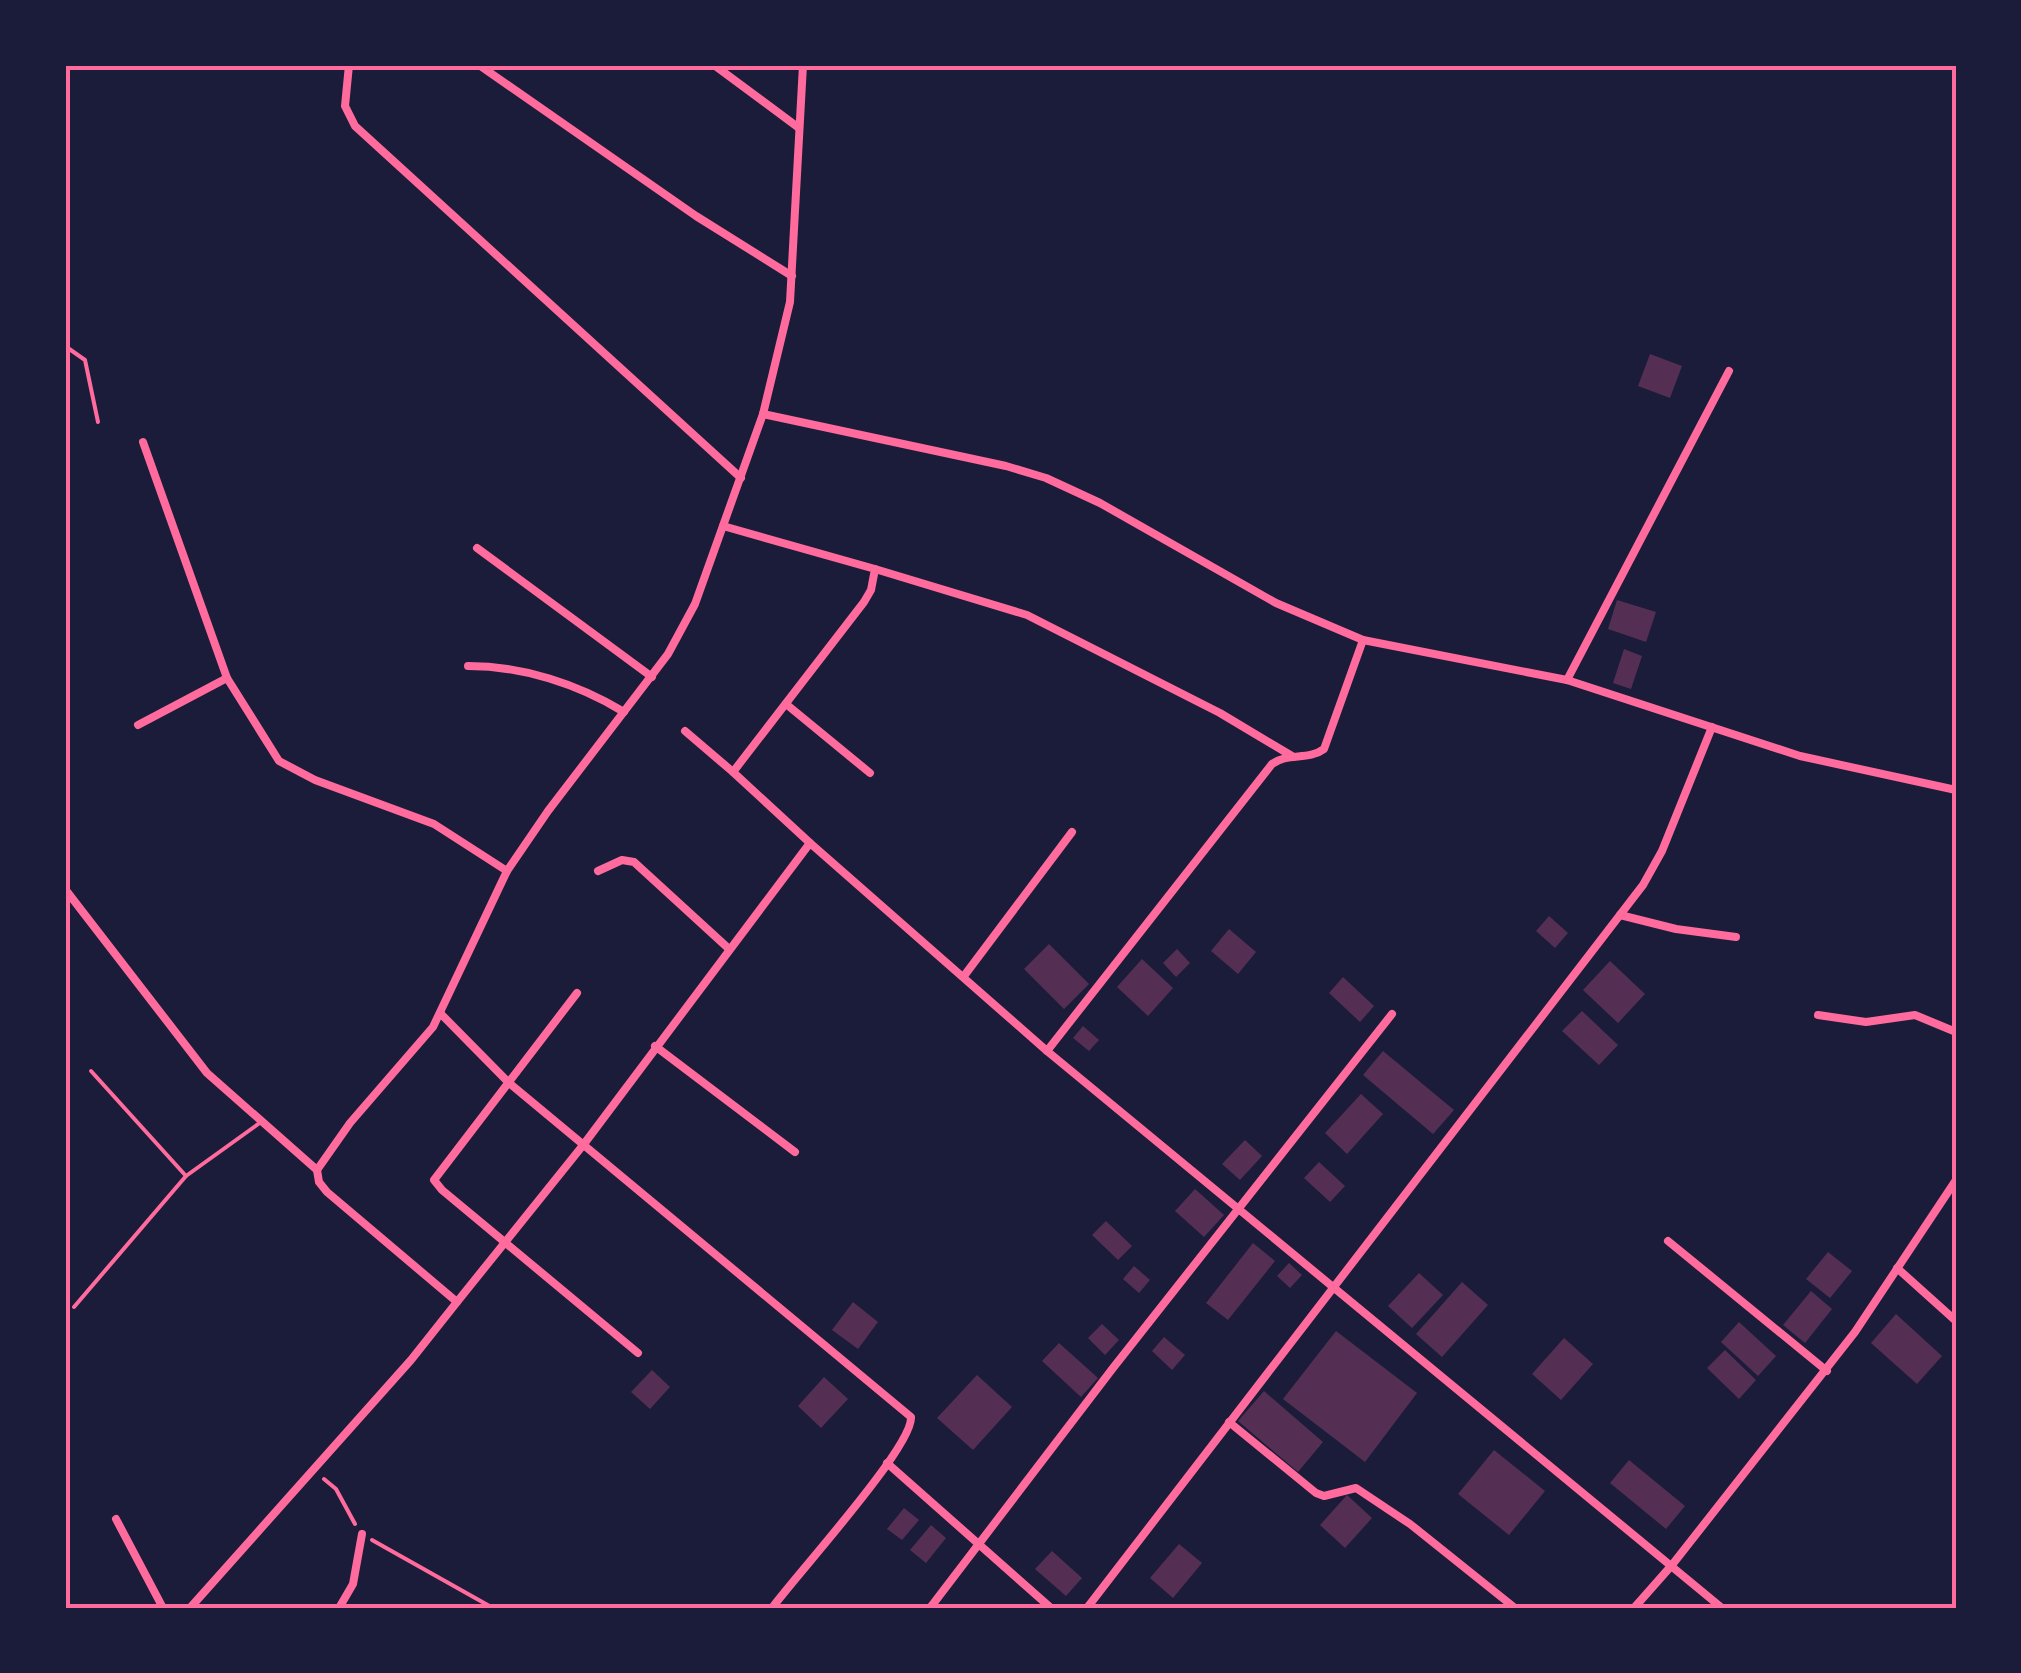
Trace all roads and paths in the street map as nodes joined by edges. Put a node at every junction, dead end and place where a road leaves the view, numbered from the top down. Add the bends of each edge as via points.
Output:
1 (350, 65) edge
2 (480, 65) edge
3 (714, 65) edge
4 (802, 65) edge
5 (800, 128) junction
6 (792, 276) junction
7 (65, 346) edge
8 (1729, 372) dead end
9 (763, 414) junction
10 (98, 422) dead end
11 (143, 442) dead end
12 (741, 478) junction
13 (723, 526) junction
14 (477, 548) dead end
15 (875, 569) junction
16 (1363, 640) junction
17 (468, 666) dead end
18 (652, 677) junction
19 (227, 678) junction
20 (1567, 680) junction
21 (786, 704) junction
22 (624, 712) junction
23 (138, 725) dead end
24 (1712, 728) junction
25 (685, 731) dead end
26 (1292, 756) junction
27 (733, 772) junction
28 (870, 773) dead end
29 (1956, 790) edge
30 (1072, 832) dead end
31 (810, 843) junction
32 (507, 870) junction
33 (598, 871) dead end
34 (65, 889) edge
35 (1620, 916) junction
36 (1736, 937) dead end
37 (728, 948) junction
38 (964, 976) junction
39 (576, 993) dead end
40 (441, 1014) junction
41 (1392, 1014) dead end
42 (1818, 1015) dead end
43 (1956, 1032) edge
44 (655, 1046) junction
45 (1047, 1051) junction
46 (91, 1070) dead end
47 (508, 1082) junction
48 (260, 1122) junction
49 (584, 1144) junction
50 (795, 1152) dead end
51 (317, 1170) junction
52 (186, 1176) junction
53 (1956, 1180) edge
54 (1238, 1209) junction
55 (1668, 1240) dead end
56 (507, 1243) junction
57 (1897, 1268) junction
58 (1332, 1288) junction
59 (457, 1302) junction
60 (74, 1307) dead end
61 (1956, 1321) edge
62 (638, 1352) dead end
63 (1826, 1371) junction
64 (1229, 1422) junction
65 (887, 1464) junction
66 (312, 1471) junction
67 (116, 1518) dead end
68 (362, 1534) junction
69 (978, 1542) junction
70 (1672, 1565) junction
71 (164, 1608) edge
72 (190, 1608) edge
73 (339, 1608) edge
74 (493, 1608) edge
75 (772, 1608) edge
76 (930, 1608) edge
77 (1051, 1608) edge
78 (1088, 1608) edge
79 (1515, 1608) edge
80 (1634, 1608) edge
81 (1722, 1608) edge

1 - 12 street via 344,106 355,126
2 - 6 street
3 - 5 street
4 - 5 street
5 - 6 street
6 - 9 street
7 - 10 lane via 85,360
8 - 20 street
9 - 12 street
9 - 16 street via 1046,478 1276,603
11 - 19 street
12 - 13 street
13 - 15 street
13 - 18 street via 695,604
14 - 18 street
15 - 21 street via 864,602
15 - 26 street via 1027,614
16 - 20 street
16 - 26 street via 1327,745 1317,754
17 - 22 street via 496,666 588,690
18 - 22 street
19 - 23 street
19 - 32 street via 284,766 434,824
20 - 24 street
21 - 27 street
21 - 28 street
22 - 32 street
24 - 29 street via 1800,756
24 - 35 street via 1662,851
25 - 27 street
26 - 45 street via 1278,759 1261,777
27 - 31 street
30 - 38 street
31 - 37 street
31 - 38 street
32 - 40 street
33 - 37 street via 634,862
34 - 48 street via 206,1073
35 - 36 street
35 - 58 street
37 - 44 street
38 - 45 street
39 - 47 street
40 - 47 street
40 - 51 street
41 - 54 street
42 - 43 street via 1866,1022 1915,1015
44 - 49 street
44 - 50 street
45 - 54 street
46 - 52 lane
47 - 49 street
47 - 56 street via 434,1180
48 - 51 street
48 - 52 lane
49 - 56 street
49 - 65 street via 908,1414 910,1426
51 - 59 street via 327,1192
52 - 60 lane
53 - 57 street
54 - 58 street
54 - 69 street
55 - 63 street
56 - 59 street
56 - 62 street
57 - 61 street
57 - 63 street
58 - 64 street
58 - 70 street
59 - 66 street
63 - 70 street
64 - 78 street
64 - 79 street via 1316,1494 1356,1488
65 - 69 street
65 - 75 street
66 - 68 path via 336,1488
66 - 72 street
67 - 71 street
68 - 73 street via 353,1584
68 - 74 path
69 - 76 street
69 - 77 street
70 - 80 street
70 - 81 street

